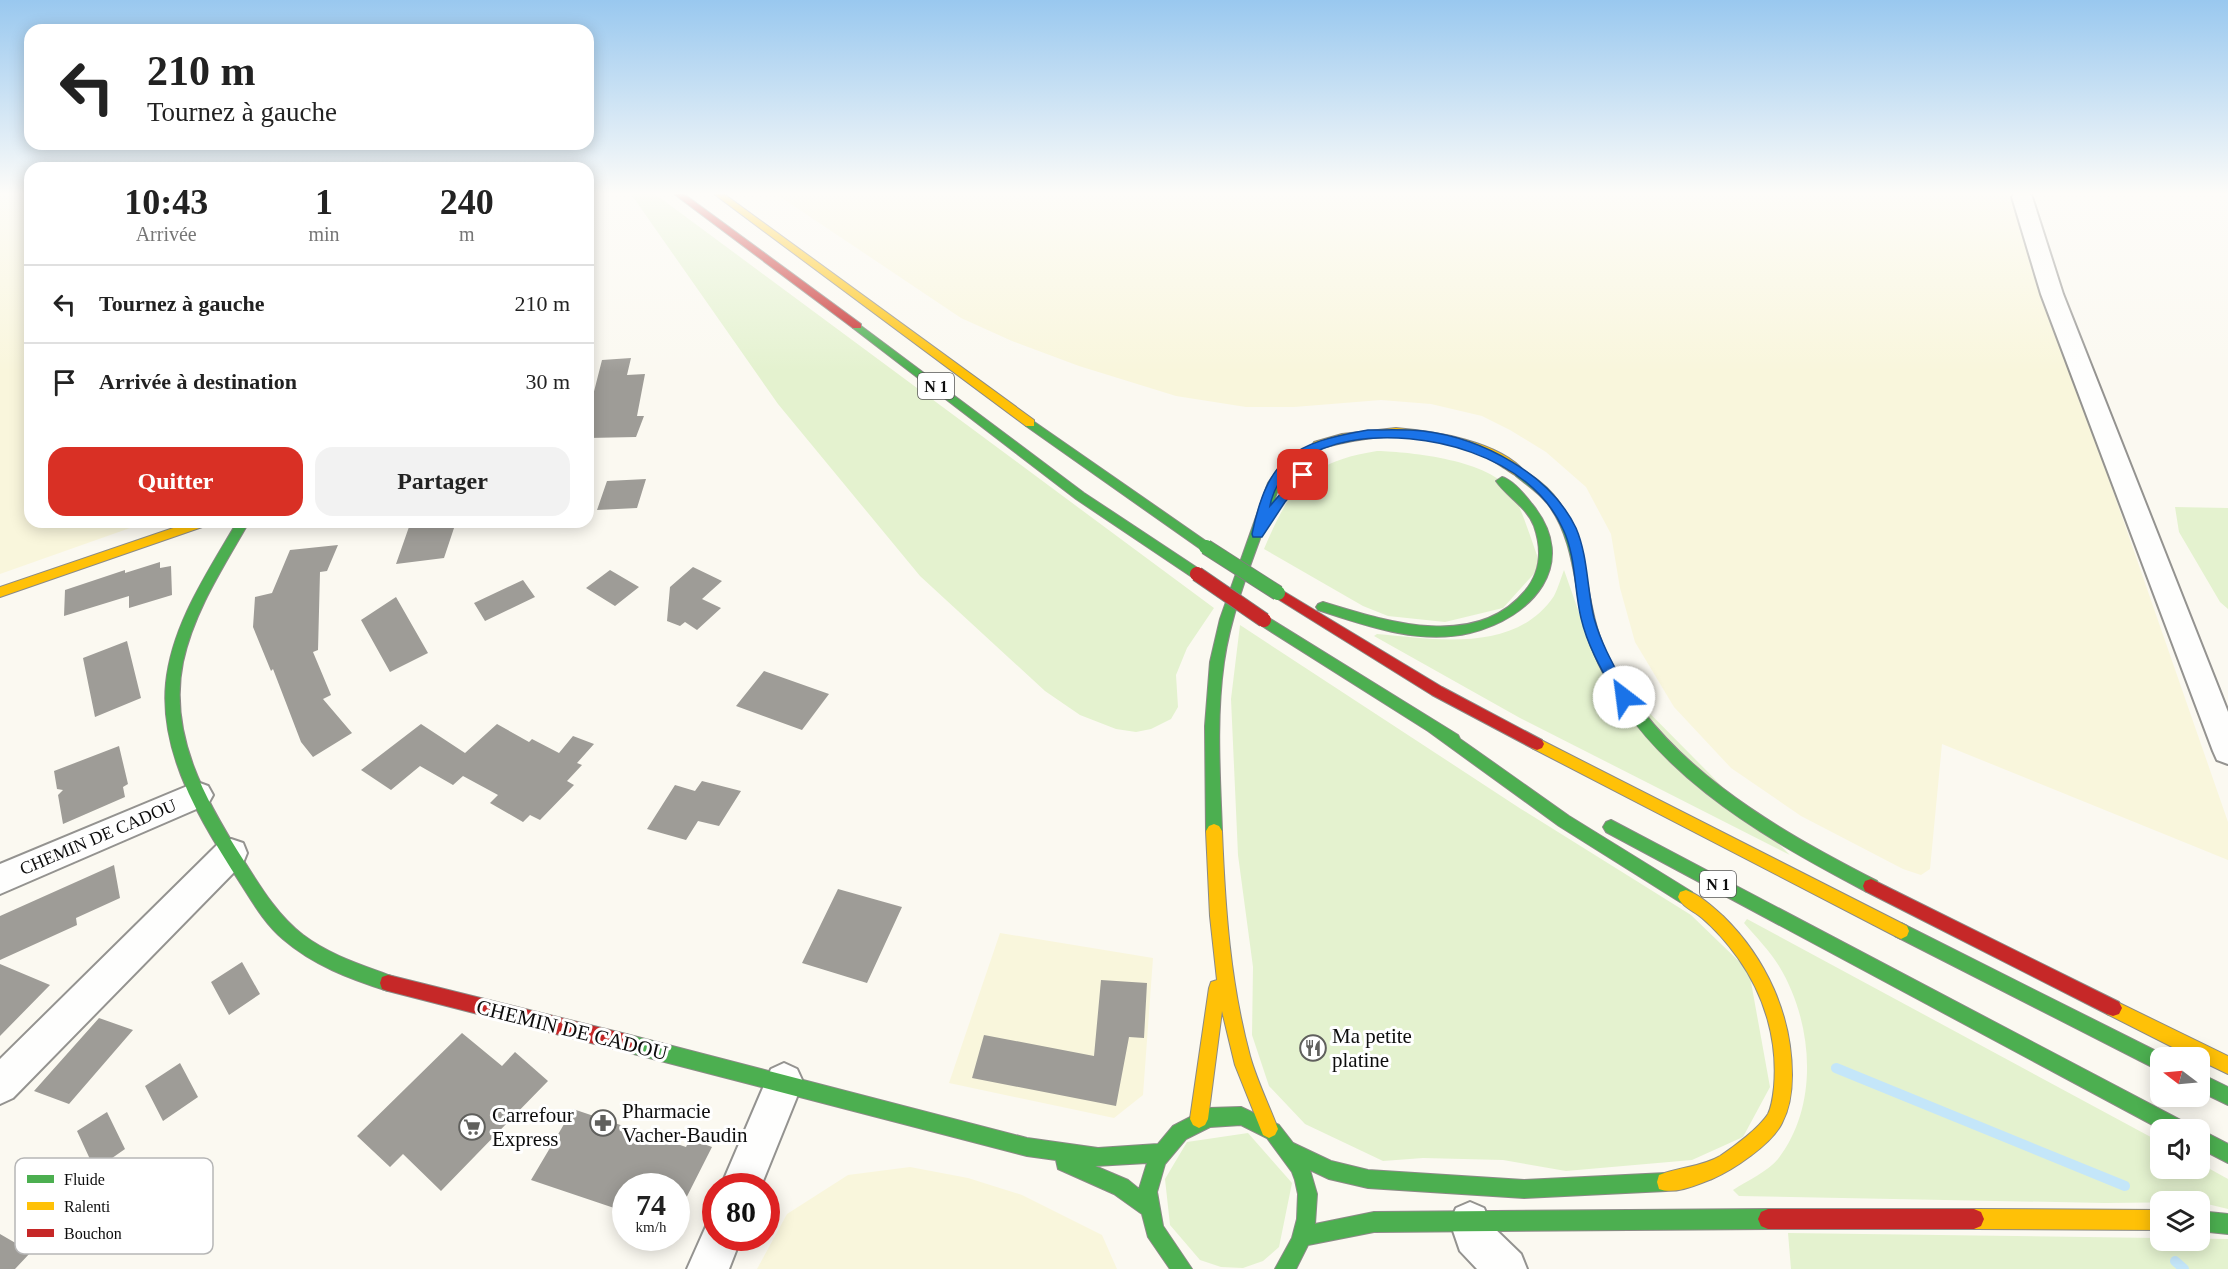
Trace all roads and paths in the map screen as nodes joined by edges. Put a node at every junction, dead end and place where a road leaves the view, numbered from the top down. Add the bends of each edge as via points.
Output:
1 (759, 253) edge
2 (799, 253) edge
3 (2039, 253) edge
4 (1486, 471) dead end
5 (1287, 491) dead end
6 (187, 528) edge
7 (240, 528) edge
8 (1258, 534) junction
9 (0, 592) edge
10 (1278, 593) junction
11 (1434, 728) junction
12 (2228, 751) edge
13 (197, 795) junction
14 (1555, 796) dead end
15 (1594, 818) dead end
16 (231, 853) junction
17 (0, 879) edge
18 (1220, 954) junction
19 (2150, 1057) edge
20 (2228, 1065) edge
21 (784, 1082) junction
22 (0, 1085) edge
23 (2210, 1087) edge
24 (2228, 1096) edge
25 (1199, 1119) junction
26 (2161, 1119) edge
27 (1269, 1129) junction
28 (2210, 1144) edge
29 (1027, 1147) junction
30 (1293, 1152) junction
31 (1159, 1153) junction
32 (2228, 1154) edge
33 (746, 1173) edge
34 (1148, 1207) junction
35 (2150, 1220) edge
36 (1470, 1222) junction
37 (2210, 1222) edge
38 (2228, 1224) edge
39 (1306, 1236) junction
40 (716, 1251) edge
41 (1177, 1267) edge
42 (708, 1269) edge
43 (1284, 1269) edge
44 (1506, 1269) edge

1 - 11 main road, N 1, bridge via 1080,496
2 - 10 main road, N 1, bridge via 1103,476
3 - 12 street
4 - 10 main road via 1511,487 1531,509 1548,546 1546,569 1533,595 1515,612 1465,630 1417,630
5 - 8 main road
6 - 9 main road
7 - 13 main road, CHEMIN DE CADOU via 187,631 173,685 180,750
8 - 18 main road via 1222,635 1211,708
8 - 20 main road via 1272,483 1287,465 1308,450 1336,439 1368,434 1424,435 1479,450 1510,465 1551,499 1570,529 1588,618 1601,657 1624,697 1681,761 1750,816 1809,855
10 - 19 main road, N 1 via 1437,692
11 - 14 main road, N 1
11 - 30 main road via 1564,821 1692,901 1736,942 1755,967 1777,1017 1785,1062 1781,1101 1775,1119 1742,1154 1709,1173 1658,1184 1524,1189 1368,1179 1329,1170
13 - 16 main road, CHEMIN DE CADOU
13 - 17 street, CHEMIN DE CADOU
15 - 26 main road, N 1
16 - 21 main road, CHEMIN DE CADOU via 269,913 287,933 352,972
16 - 22 street
18 - 25 main road
18 - 27 main road via 1241,1057
21 - 29 main road, CHEMIN DE CADOU
21 - 33 street
23 - 24 main road
25 - 27 main road via 1234,1115
25 - 31 main road via 1178,1131
27 - 30 main road
28 - 32 main road
29 - 31 main road, CHEMIN DE CADOU via 1098,1157
29 - 34 main road, CHEMIN DE CADOU via 1121,1187
30 - 39 main road via 1309,1189 1311,1208
31 - 34 main road via 1148,1186
34 - 41 main road via 1157,1237
35 - 36 main road
36 - 39 main road via 1374,1222
36 - 44 street via 1474,1237
37 - 38 main road
39 - 43 main road
40 - 42 street

